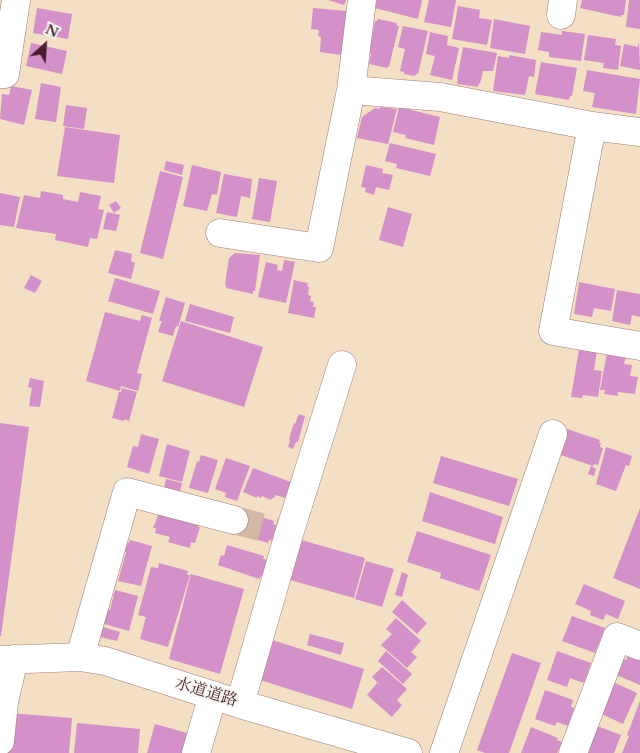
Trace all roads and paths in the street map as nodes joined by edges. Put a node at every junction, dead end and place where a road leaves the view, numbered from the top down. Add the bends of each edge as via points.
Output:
1 (16, 0) edge
2 (362, 0) edge
3 (0, 74) edge
4 (351, 90) junction
5 (592, 126) junction
6 (640, 132) edge
7 (220, 233) dead end
8 (640, 346) edge
9 (342, 365) dead end
10 (553, 434) dead end
11 (234, 520) tunnel mouth
12 (640, 646) edge
13 (80, 657) junction
14 (7, 659) edge
15 (213, 696) junction
16 (240, 704) junction
17 (0, 741) edge
18 (366, 747) edge
19 (196, 753) edge
20 (408, 753) edge
21 (444, 753) edge
22 (573, 753) edge

1 - 3 street via 5,74
2 - 4 street
4 - 5 street via 440,97
4 - 7 street via 319,248
5 - 6 street
5 - 8 street via 553,331
9 - 16 street via 283,533
10 - 21 street
11 - 13 street via 127,492
12 - 22 street via 617,637
13 - 14 street, 水道道路
13 - 15 street, 水道道路 via 105,661
14 - 17 street
15 - 16 street, 水道道路
15 - 19 street
16 - 18 street, 水道道路
18 - 20 street, 水道道路

